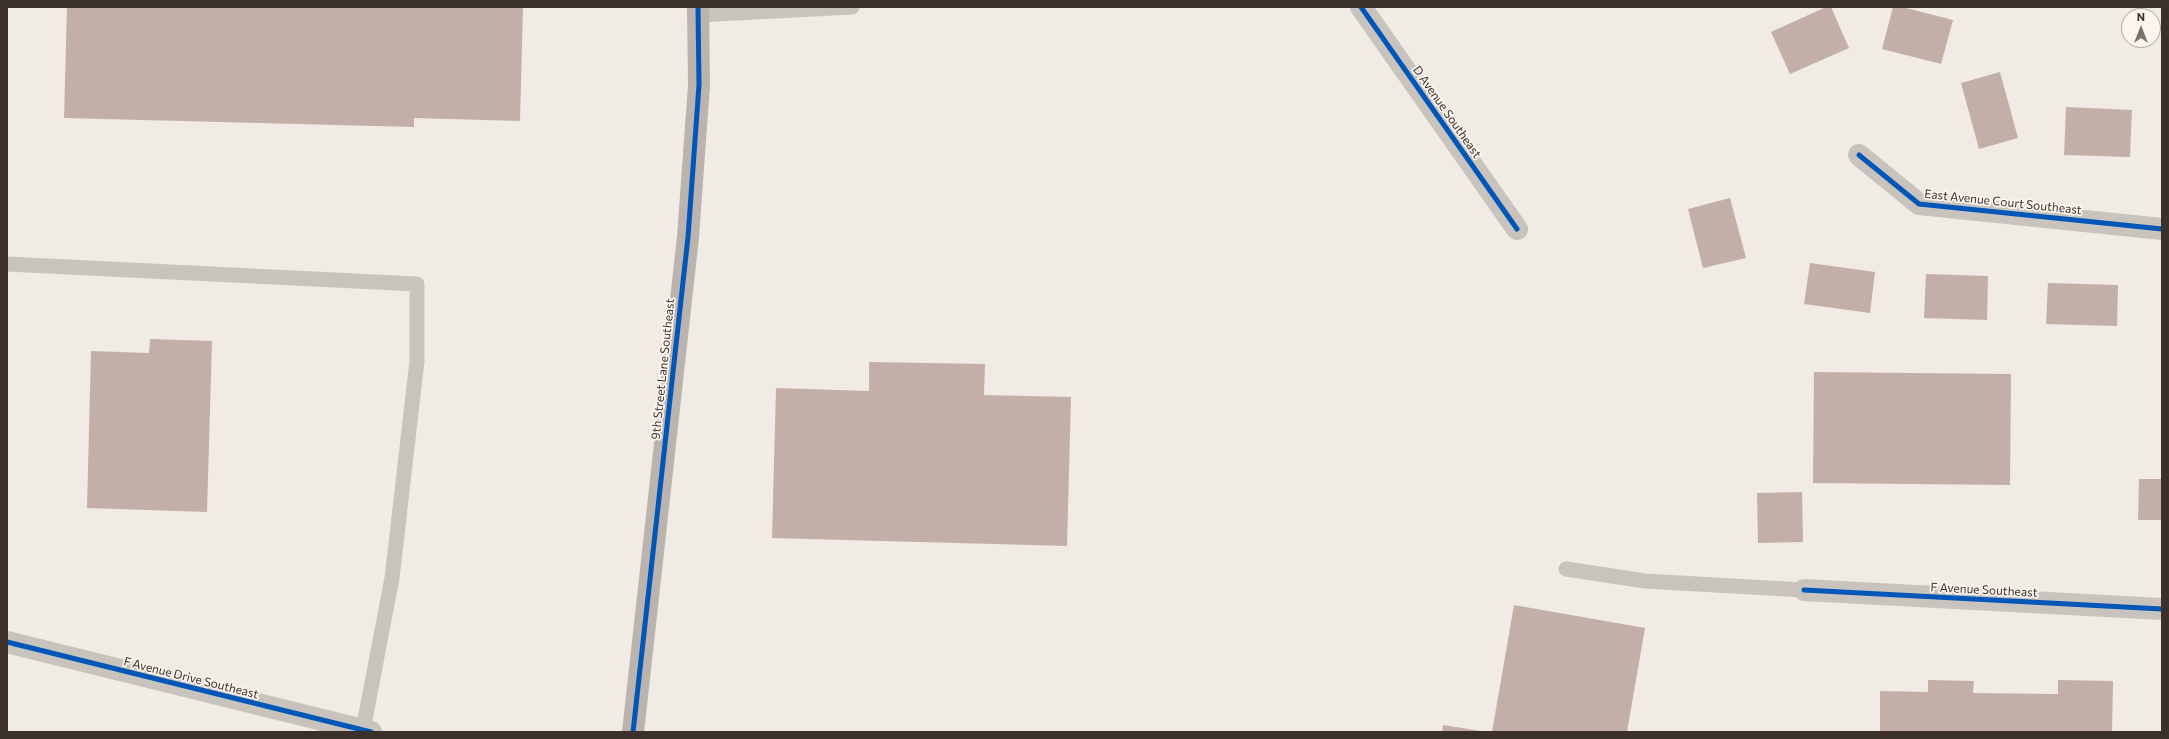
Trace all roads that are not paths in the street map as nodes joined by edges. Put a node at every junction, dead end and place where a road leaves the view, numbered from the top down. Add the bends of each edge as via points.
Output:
1 (852, 7) edge
2 (1360, 7) edge
3 (698, 11) edge
4 (1859, 155) dead end
5 (1517, 229) dead end
6 (2162, 229) edge
7 (7, 264) edge
8 (1566, 569) dead end
9 (1804, 590) joint
10 (2162, 609) edge
11 (7, 642) edge
12 (367, 731) edge
13 (633, 732) edge

1 - 3 lane
2 - 5 street, D Avenue Southeast
3 - 13 street, 9th Street Lane Southeast via 699,86 688,237
4 - 6 street, East Avenue Court Southeast via 1919,204
7 - 12 lane via 417,284 417,361 392,578
8 - 9 lane via 1645,581
9 - 10 street, F Avenue Southeast
11 - 12 street, F Avenue Drive Southeast

